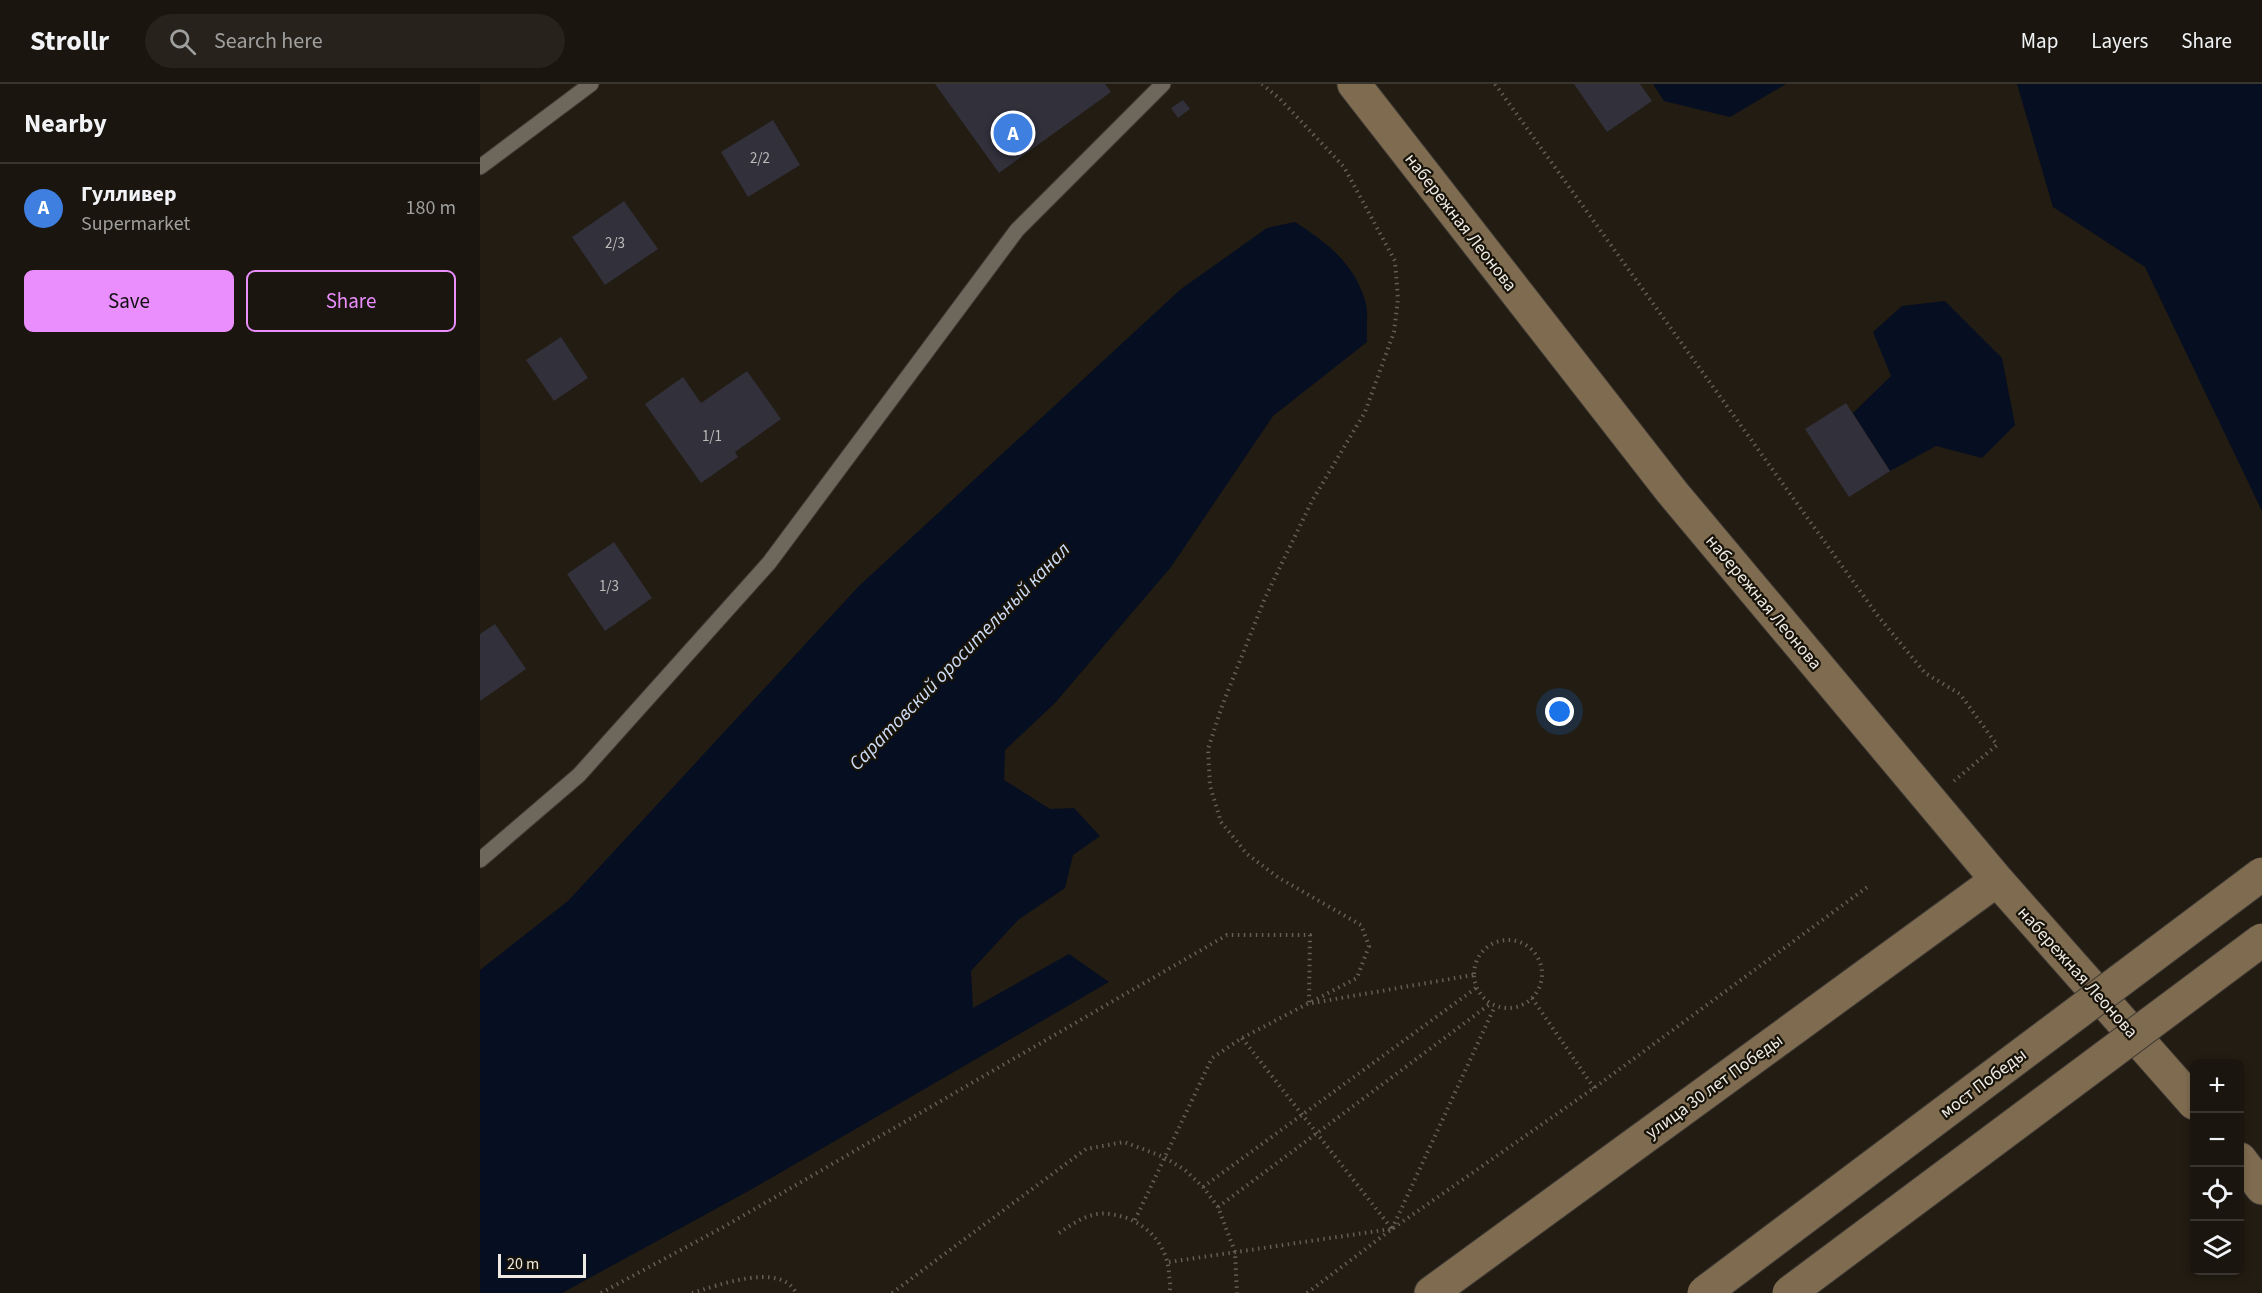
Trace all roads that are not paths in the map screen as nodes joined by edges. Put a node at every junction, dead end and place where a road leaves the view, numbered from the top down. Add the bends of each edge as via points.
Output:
1 (591, 84) edge
2 (1163, 84) edge
3 (1354, 84) edge
4 (480, 167) edge
5 (480, 860) edge
6 (2262, 874) edge
7 (1996, 880) junction
8 (2262, 940) edge
9 (2190, 1098) edge
10 (2244, 1164) edge
11 (2262, 1188) edge
12 (1431, 1293) edge
13 (1704, 1293) edge
14 (1789, 1293) edge

1 - 4 lane
2 - 5 lane via 1017,230 770,563 579,775
3 - 7 main road, набережная Леонова via 1672,492
6 - 13 main road, мост Победы, bridge
7 - 9 main road, набережная Леонова
7 - 12 main road, улица 30 лет Победы
8 - 14 main road, bridge
10 - 11 main road

